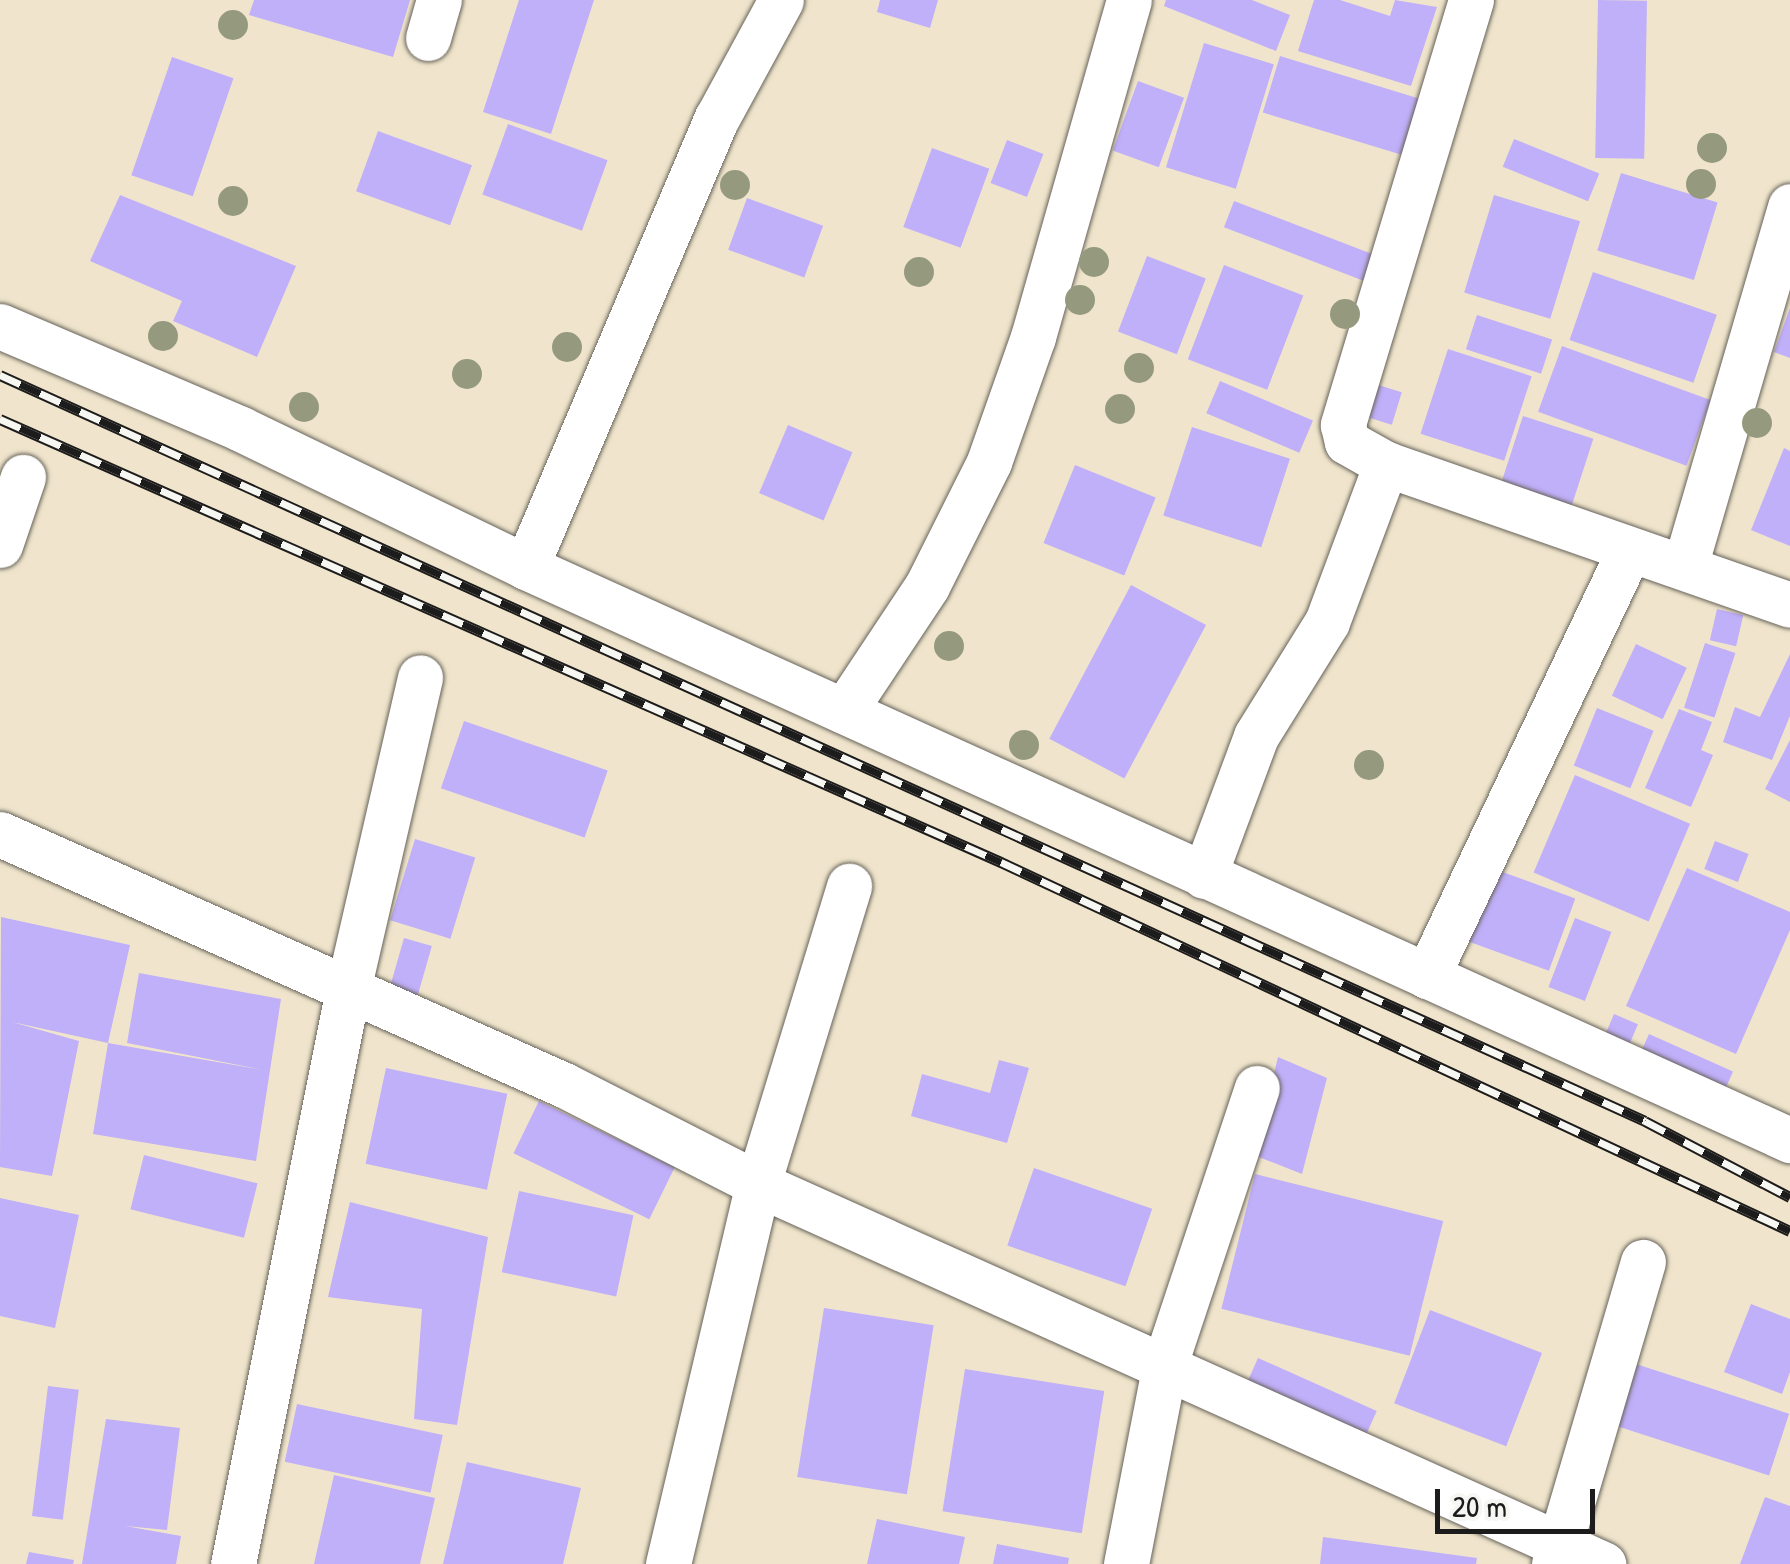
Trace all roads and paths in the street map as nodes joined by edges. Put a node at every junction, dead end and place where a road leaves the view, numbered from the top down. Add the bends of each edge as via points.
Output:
1 (780, 0) edge
2 (1130, 0) edge
3 (1471, 0) edge
4 (1790, 206) edge
5 (0, 326) edge
6 (1386, 464) junction
7 (22, 477) dead end
8 (0, 546) edge
9 (1628, 551) junction
10 (1684, 566) junction
11 (526, 567) junction
12 (1790, 604) edge
13 (420, 677) dead end
14 (844, 711) junction
15 (0, 834) edge
16 (1204, 876) junction
17 (849, 886) dead end
18 (1428, 976) junction
19 (347, 994) junction
20 (1256, 1088) dead end
21 (1790, 1140) edge
22 (758, 1184) junction
23 (1643, 1262) dead end
24 (1165, 1364) junction
25 (1557, 1552) edge
26 (233, 1564) edge
27 (668, 1564) edge
28 (1126, 1564) edge
29 (1602, 1564) edge

1 - 11 street via 716,118
2 - 14 street via 1033,336 989,462 928,586
3 - 6 street via 1343,425 1353,450
4 - 10 street
5 - 11 street via 240,429
6 - 9 street
6 - 16 street via 1327,622 1256,736
7 - 8 street
9 - 10 street
9 - 18 street
10 - 12 street
11 - 14 street
13 - 19 street
14 - 16 street
15 - 19 street
16 - 18 street
17 - 22 street
18 - 21 street
19 - 22 street via 564,1085
19 - 26 street
20 - 24 street
22 - 24 street
22 - 27 street
23 - 25 street
24 - 25 street
24 - 28 street
25 - 29 street

